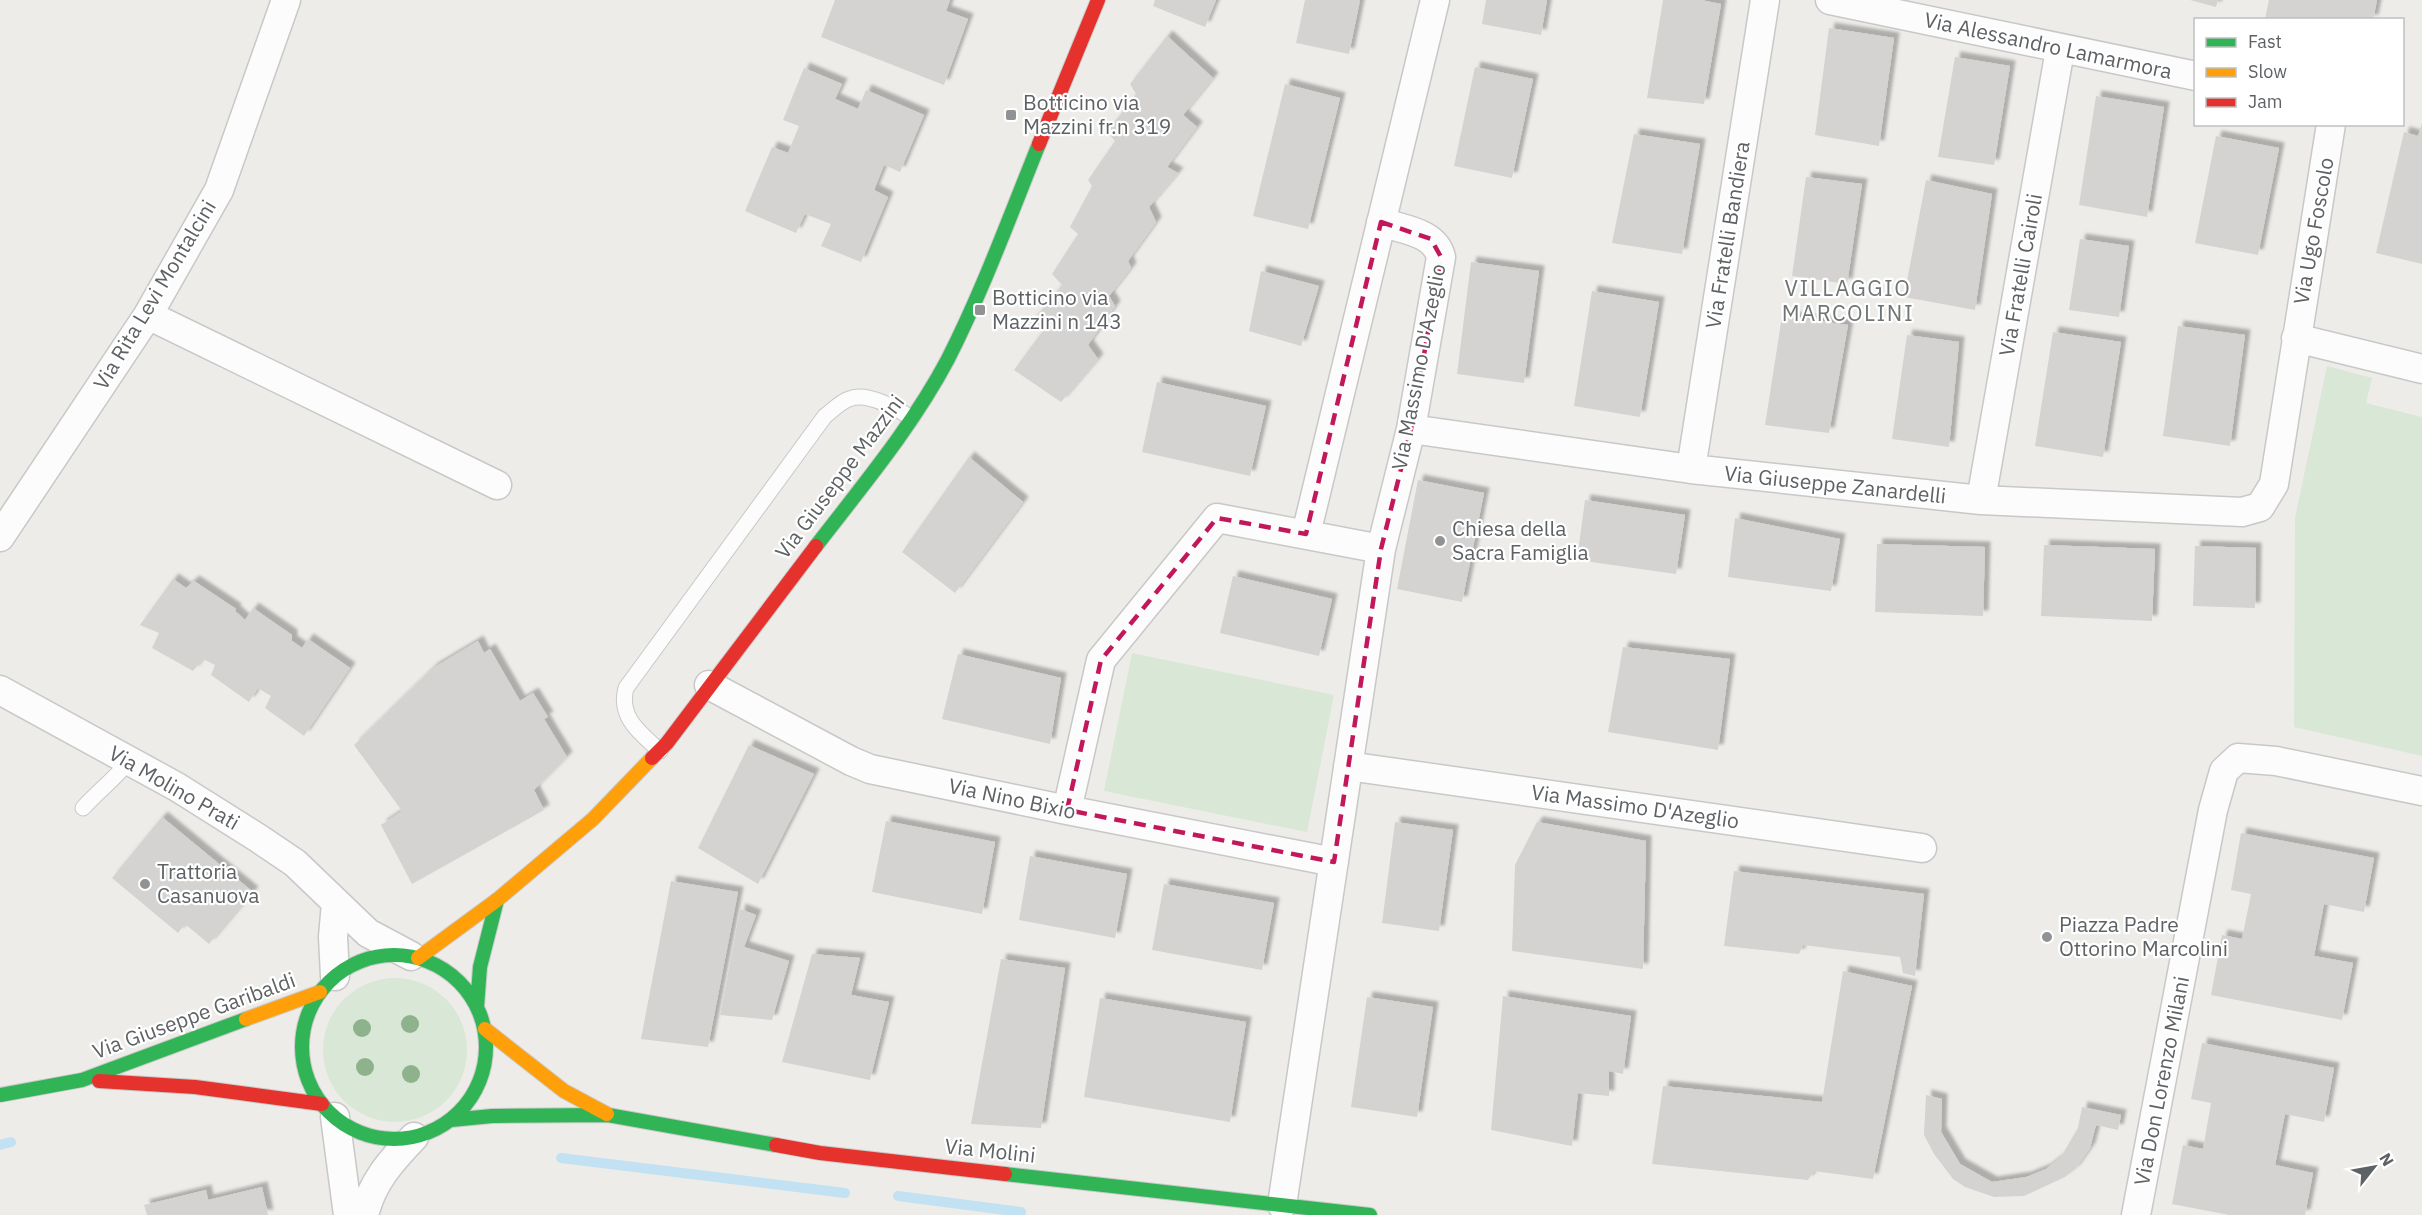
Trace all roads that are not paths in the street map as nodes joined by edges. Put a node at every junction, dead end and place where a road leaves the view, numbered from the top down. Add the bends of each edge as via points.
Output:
1 (286, 0) edge
2 (1098, 0) edge
3 (1435, 0) edge
4 (1765, 0) edge
5 (1830, 0) edge
6 (2060, 50) junction
7 (2194, 76) edge
8 (2331, 126) edge
9 (1381, 222) junction
10 (148, 315) junction
11 (2296, 338) junction
12 (2422, 369) edge
13 (912, 418) junction
14 (1411, 429) junction
15 (1691, 470) junction
16 (498, 485) dead end
17 (1981, 500) junction
18 (2260, 507) joint
19 (1306, 534) junction
20 (0, 537) edge
21 (1381, 549) junction
22 (709, 685) junction
23 (0, 690) edge
24 (660, 751) junction
25 (129, 760) junction
26 (1348, 766) junction
27 (2422, 791) edge
28 (83, 808) dead end
29 (1067, 810) junction
30 (1922, 848) dead end
31 (1334, 862) junction
32 (497, 900) junction
33 (336, 903) junction
34 (414, 957) junction
35 (328, 984) junction
36 (477, 1007) junction
37 (485, 1029) junction
38 (82, 1080) junction
39 (0, 1095) edge
40 (328, 1111) junction
41 (608, 1115) junction
42 (451, 1120) junction
43 (414, 1137) junction
44 (1282, 1205) junction
45 (348, 1215) edge
46 (364, 1215) edge
47 (1370, 1215) edge
48 (2136, 1215) edge

1 - 10 street, Via Rita Levi Montalcini via 219,190
2 - 13 street, Via Giuseppe Mazzini via 970,312
3 - 9 street
4 - 15 street, Via Fratelli Bandiera
5 - 6 street, Via Alessandro Lamarmora
6 - 7 street, Via Alessandro Lamarmora
6 - 17 street, Via Fratelli Cairoli
8 - 11 street, Via Ugo Foscolo
9 - 14 street, Via Massimo D'Azeglio via 1431,239 1439,247 1441,257
9 - 19 street
10 - 16 street
10 - 20 street, Via Rita Levi Montalcini
11 - 12 street
11 - 18 street, Via Ugo Foscolo via 2274,484
13 - 22 street, Via Giuseppe Mazzini
13 - 24 lane via 873,399 850,398 825,416 626,688 623,700 634,728
14 - 15 street, Via Giuseppe Zanardelli
14 - 21 street, Via Massimo D'Azeglio
15 - 17 street, Via Giuseppe Zanardelli
17 - 18 street, Via Giuseppe Zanardelli via 2242,512
19 - 21 street
19 - 29 street via 1217,518 1101,660
21 - 26 street, Via Massimo D'Azeglio
22 - 24 street, Via Giuseppe Mazzini
22 - 29 street, Via Nino Bixio via 870,769
23 - 25 street, Via Molino Prati
24 - 32 street, Via Giuseppe Mazzini via 610,803
25 - 28 lane via 119,775
25 - 33 street, Via Molino Prati via 295,863
26 - 30 street, Via Massimo D'Azeglio
26 - 31 street, Via Massimo D'Azeglio
27 - 48 street, Via Don Lorenzo Milani via 2276,761 2238,758 2224,771 2213,810
29 - 31 street, Via Nino Bixio
31 - 44 street, Via Massimo D'Azeglio
32 - 34 street, Via Giuseppe Mazzini
32 - 36 street via 480,967
33 - 34 street, Via Molino Prati via 368,933
33 - 35 street
34 - 35 street, Via Giuseppe Garibaldi via 384,955 366,959
34 - 36 street, Via Giuseppe Garibaldi via 442,968 463,985
35 - 38 street, Via Giuseppe Garibaldi
35 - 40 street, Via Giuseppe Garibaldi via 307,1018 302,1048 308,1078
36 - 37 street, Via Giuseppe Garibaldi
37 - 41 street, Via Molini via 564,1091
37 - 42 street, Via Giuseppe Garibaldi via 484,1069 466,1105
38 - 39 street, Via Giuseppe Garibaldi
38 - 40 street, Via Giuseppe Garibaldi via 195,1087
40 - 43 street, Via Giuseppe Garibaldi via 352,1129 372,1136
40 - 45 street
41 - 42 street, Via Molini
41 - 44 street, Via Molini via 820,1153
42 - 43 street, Via Giuseppe Garibaldi
43 - 46 street via 370,1192
44 - 47 street, Via Molini

